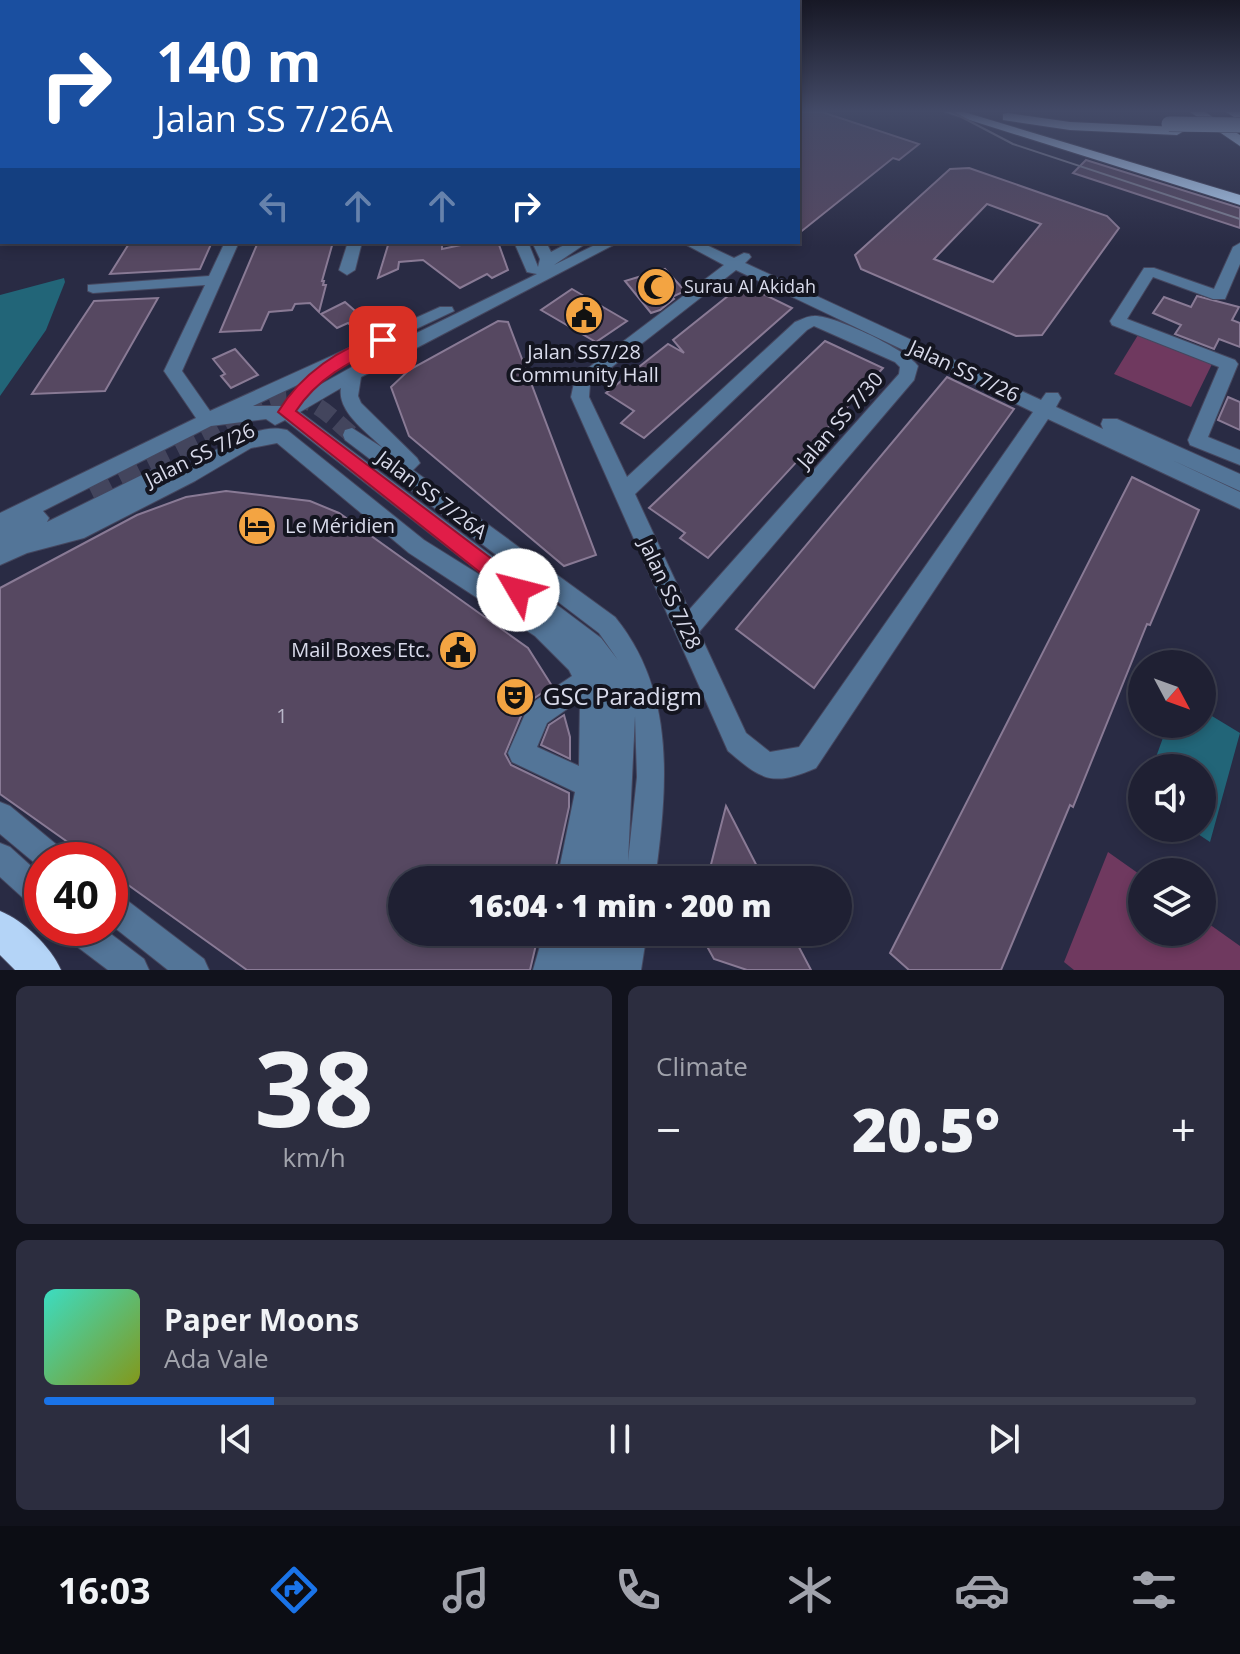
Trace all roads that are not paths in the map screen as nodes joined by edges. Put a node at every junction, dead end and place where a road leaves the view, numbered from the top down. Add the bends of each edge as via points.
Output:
1 (1100, 157) edge
2 (1240, 200) edge
3 (231, 244) edge
4 (354, 244) edge
5 (523, 244) edge
6 (539, 244) edge
7 (578, 244) edge
8 (607, 244) edge
9 (694, 244) edge
10 (717, 244) edge
11 (1240, 247) edge
12 (739, 260) junction
13 (545, 269) junction
14 (347, 270) dead end
15 (214, 280) junction
16 (93, 288) dead end
17 (334, 363) junction
18 (352, 376) junction
19 (194, 400) junction
20 (246, 403) junction
21 (1049, 403) junction
22 (287, 412) junction
23 (207, 420) junction
24 (352, 435) tunnel mouth
25 (166, 440) junction
26 (1240, 458) edge
27 (354, 482) junction
28 (1240, 483) edge
29 (91, 492) tunnel mouth
30 (623, 493) junction
31 (1240, 501) edge
32 (0, 523) edge
33 (0, 538) edge
34 (21, 545) junction
35 (445, 551) junction
36 (0, 556) edge
37 (567, 597) junction
38 (686, 630) junction
39 (593, 646) junction
40 (588, 680) junction
41 (589, 785) junction
42 (0, 816) edge
43 (31, 842) edge
44 (0, 857) edge
45 (575, 866) edge
46 (590, 866) edge
47 (614, 866) edge
48 (642, 866) edge
49 (24, 879) edge
50 (128, 919) edge
51 (0, 929) edge
52 (102, 946) edge
53 (555, 946) edge
54 (576, 946) edge
55 (605, 946) edge
56 (629, 946) edge
57 (42, 970) edge
58 (133, 970) edge
59 (193, 970) edge
60 (549, 970) edge
61 (570, 970) edge
62 (600, 970) edge
63 (625, 970) edge

1 - 2 highway
3 - 15 street
4 - 14 street
5 - 13 street
6 - 13 street
7 - 13 street, Jalan SS 7/26
8 - 13 street, Jalan SS 7/26
9 - 12 street, Jalan SS 7/26
10 - 12 street, Jalan SS 7/26
11 - 26 street via 1219,296 1149,271 1118,321 1229,364 1197,440
12 - 21 street, Jalan SS 7/26
12 - 30 street, Jalan SS 7/28 via 581,382 580,397
13 - 17 street, Jalan SS 7/26
13 - 18 street, Jalan SS 7/26
15 - 16 street
15 - 19 street via 173,371
17 - 20 street, Jalan SS 7/26
17 - 22 street via 302,389
18 - 22 street, Jalan SS 7/26
18 - 37 street via 353,406 381,437 534,556
19 - 20 street via 215,407
19 - 23 street
19 - 25 street via 187,420
20 - 23 street, Jalan SS 7/26
21 - 28 street, Jalan SS 7/26
21 - 31 street, Jalan SS 7/26
21 - 38 street, Jalan SS 7/28 via 807,759 766,766 737,742
22 - 23 street
22 - 27 street, Jalan SS 7/26A
22 - 34 street, Jalan SS 7/26
23 - 25 street, Jalan SS 7/26
24 - 37 street, Jalan SS 7/26A
25 - 32 street, Jalan SS 7/26
27 - 34 street via 280,435 263,436 77,532
27 - 35 street, Jalan SS 7/26A
29 - 33 street
30 - 38 street, Jalan SS 7/28
30 - 38 street, Jalan SS 7/30 via 812,321 909,366 908,376
34 - 36 street, Jalan SS 7/26
35 - 39 street, Jalan SS 7/26A
35 - 40 street via 563,645
37 - 48 street, Jalan SS 7/26A via 607,625 640,678 646,701 648,827
39 - 46 street via 608,710 604,787
39 - 47 street, Jalan SS 7/26A via 614,674 623,707
40 - 41 street via 594,718
40 - 41 street via 538,714 521,753
41 - 45 street
42 - 43 street
44 - 49 street
50 - 59 street
51 - 57 highway
52 - 58 street
53 - 60 street
54 - 61 street
55 - 62 street
56 - 63 street

